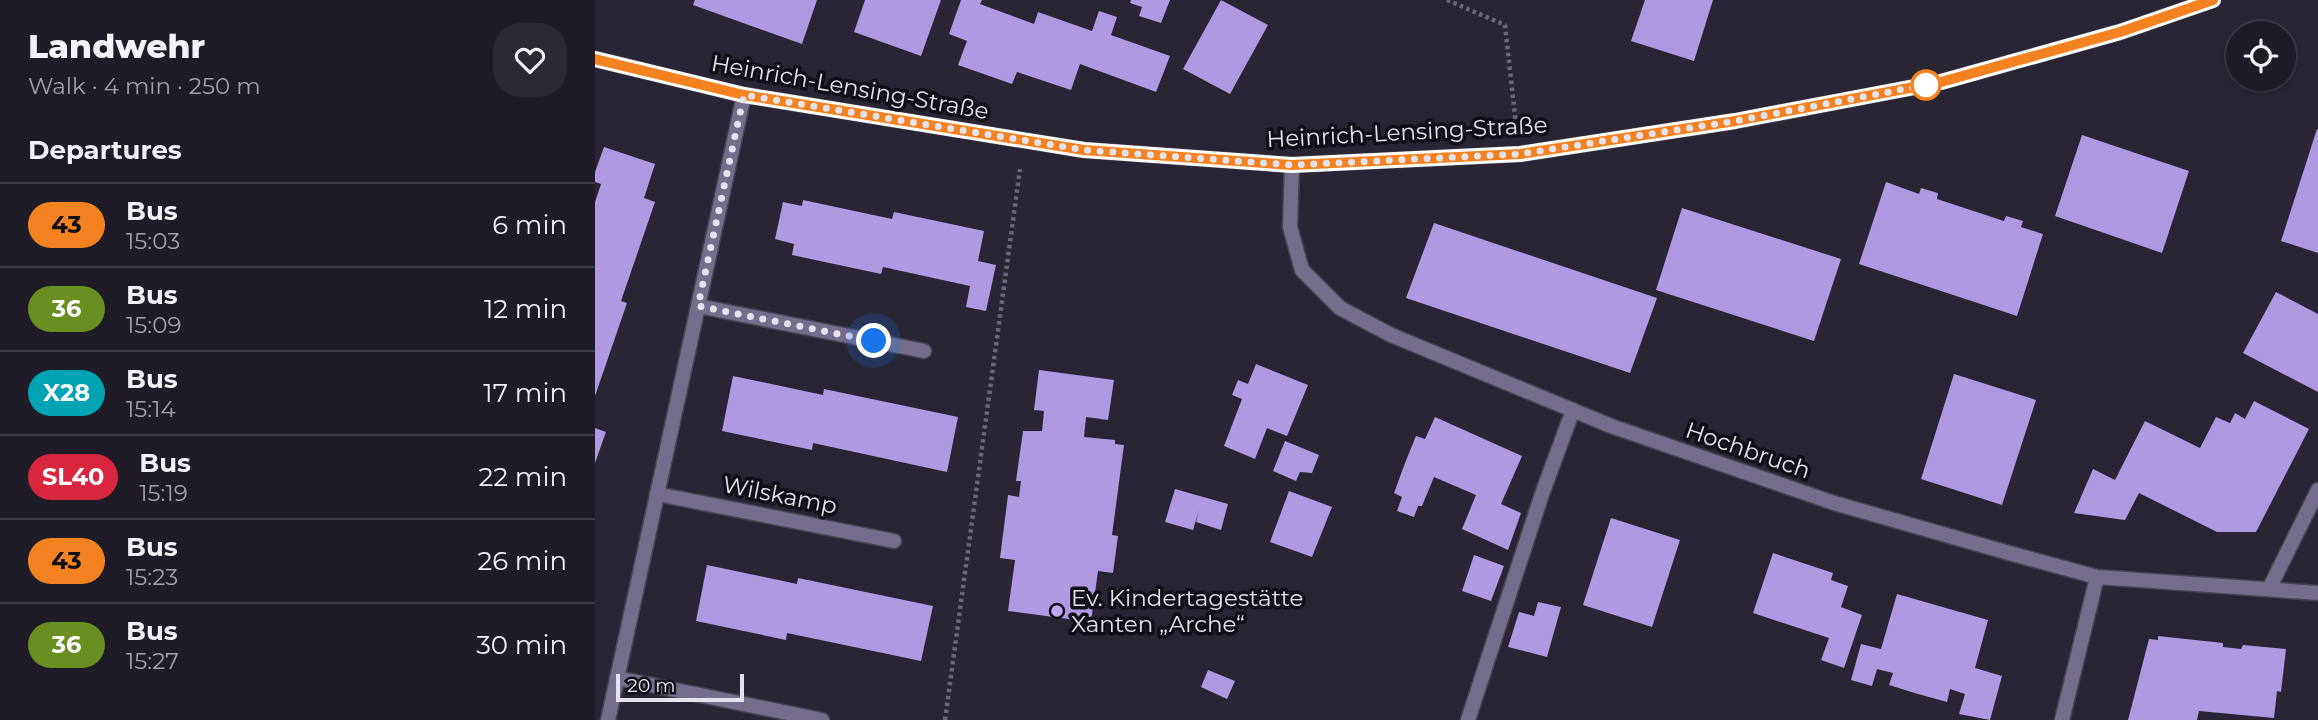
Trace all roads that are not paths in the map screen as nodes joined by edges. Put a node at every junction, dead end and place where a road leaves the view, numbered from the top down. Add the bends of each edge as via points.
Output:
1 (2213, 0) edge
2 (595, 59) edge
3 (744, 95) junction
4 (1292, 165) junction
5 (698, 306) junction
6 (924, 351) dead end
7 (1573, 410) junction
8 (2318, 490) edge
9 (657, 494) junction
10 (894, 541) dead end
11 (2097, 577) junction
12 (2270, 587) junction
13 (2318, 593) edge
14 (617, 678) junction
15 (608, 720) edge
16 (822, 720) edge
17 (1468, 720) edge
18 (2062, 720) edge

1 - 4 street, Heinrich-Lensing-Straße via 2120,32 1941,82 1735,121 1520,154
2 - 3 street, Heinrich-Lensing-Straße
3 - 4 street, Heinrich-Lensing-Straße via 1084,150
3 - 5 street
4 - 7 street, Hochbruch via 1290,227 1302,270 1341,309 1391,335
5 - 6 street
5 - 9 street
7 - 11 street, Hochbruch via 1834,503
7 - 17 street
8 - 12 street
9 - 10 street, Wilskamp
9 - 14 street
11 - 12 street, Hochbruch
11 - 18 street
12 - 13 street, Hochbruch
14 - 15 street
14 - 16 street

